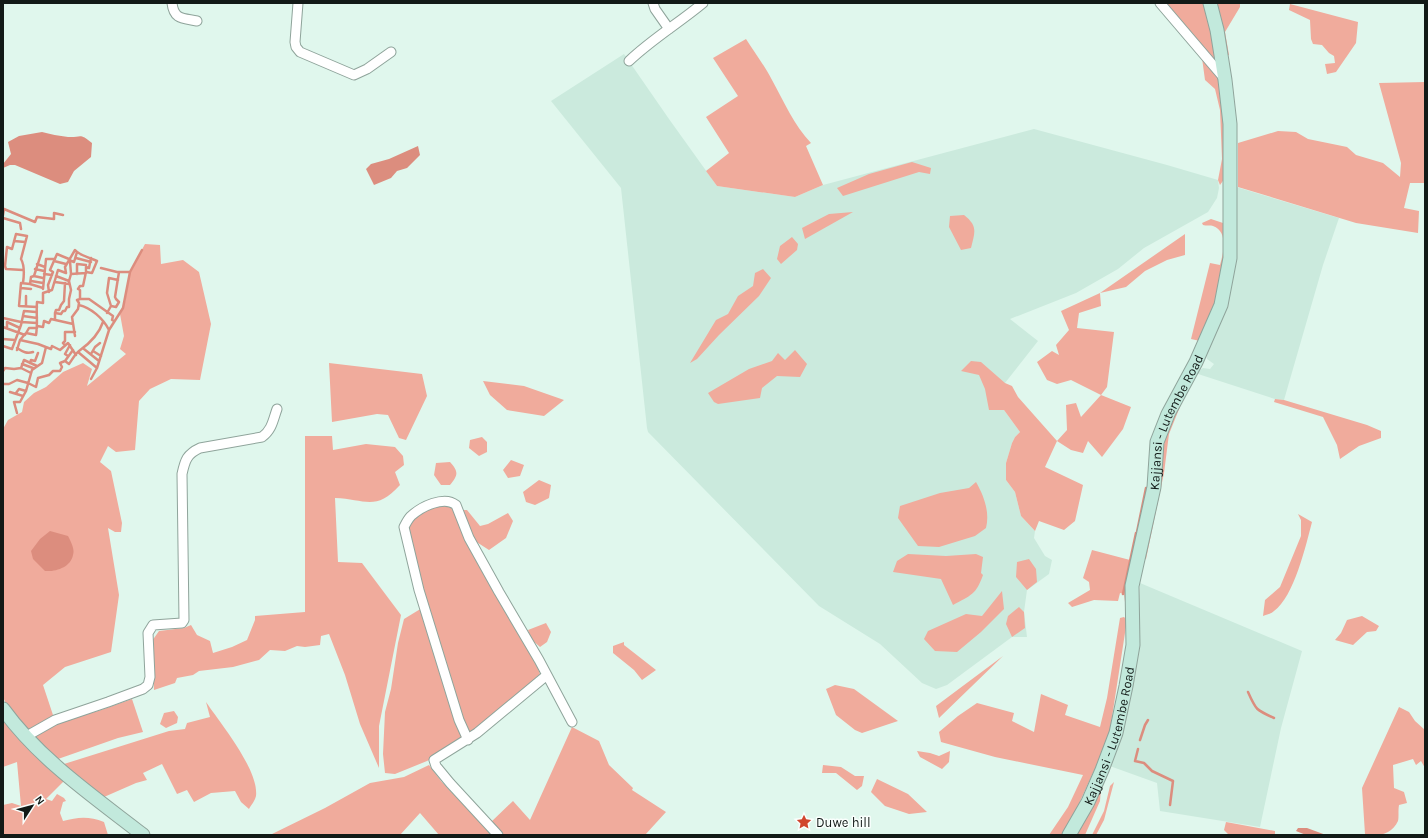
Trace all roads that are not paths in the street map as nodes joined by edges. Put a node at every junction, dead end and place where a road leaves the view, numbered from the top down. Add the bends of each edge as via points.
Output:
1 (172, 3) edge
2 (298, 3) edge
3 (653, 3) edge
4 (703, 3) edge
5 (1160, 3) edge
6 (1210, 3) edge
7 (197, 21) dead end
8 (669, 29) junction
9 (391, 52) dead end
10 (629, 61) dead end
11 (1225, 80) junction
12 (277, 409) dead end
13 (547, 675) junction
14 (3, 709) edge
15 (572, 722) dead end
16 (25, 737) junction
17 (468, 740) junction
18 (143, 835) edge
19 (498, 835) edge
20 (1069, 835) edge

1 - 7 street via 174,13 178,17
2 - 9 street via 295,42 300,52 354,75
3 - 8 street
4 - 8 street
5 - 11 street
6 - 11 street, Kajjansi - Lutembe Road
8 - 10 street
11 - 20 street, Kajjansi - Lutembe Road via 1230,124 1230,258 1221,305 1157,442 1154,487 1132,586 1133,645 1116,733 1088,802
12 - 16 street via 271,428 262,437 200,448 191,452 185,461 182,474 184,620 178,624 153,625 150,628 148,685 55,720
13 - 15 street
13 - 17 street
13 - 17 street via 469,538 456,505 443,501 422,508 411,515 404,527 419,590 459,720
14 - 16 street
16 - 18 street via 53,764
17 - 19 street via 434,760 450,783

